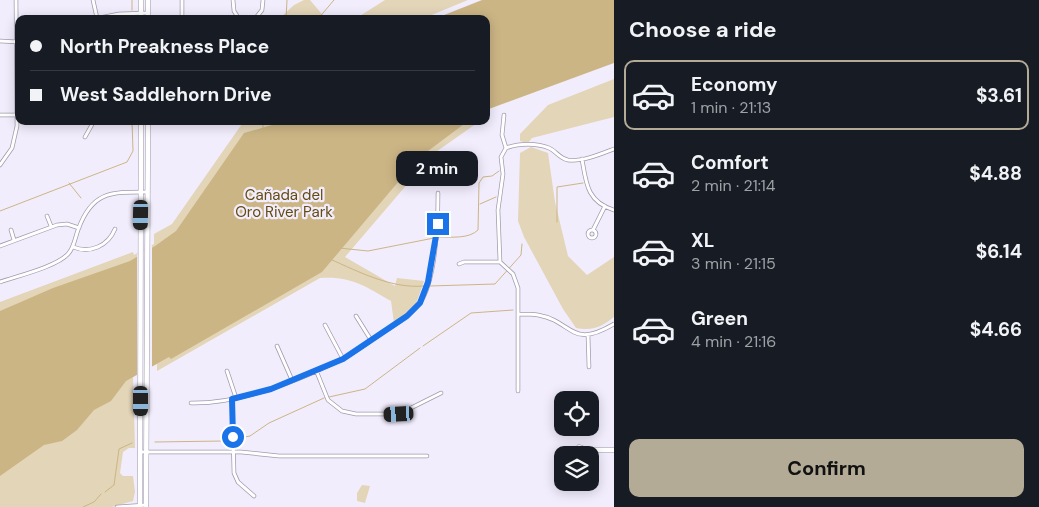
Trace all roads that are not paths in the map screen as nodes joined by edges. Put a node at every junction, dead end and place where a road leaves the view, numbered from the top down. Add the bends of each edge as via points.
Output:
1 (16, 0) edge
2 (93, 0) edge
3 (141, 0) edge
4 (148, 0) edge
5 (182, 0) edge
6 (233, 0) edge
7 (263, 0) edge
8 (17, 15) edge
9 (95, 15) edge
10 (141, 15) edge
11 (148, 15) edge
12 (182, 15) edge
13 (236, 15) edge
14 (258, 15) edge
15 (0, 41) edge
16 (15, 42) edge
17 (0, 115) edge
18 (15, 115) edge
19 (504, 115) dead end
20 (17, 125) edge
21 (92, 125) edge
22 (141, 125) edge
23 (148, 125) edge
24 (85, 137) dead end
25 (506, 148) junction
26 (614, 149) edge
27 (582, 158) junction
28 (0, 165) edge
29 (141, 192) junction
30 (148, 192) junction
31 (438, 193) dead end
32 (84, 202) dead end
33 (89, 206) junction
34 (604, 206) junction
35 (614, 210) edge
36 (47, 216) dead end
37 (51, 226) junction
38 (79, 228) junction
39 (115, 229) dead end
40 (11, 230) dead end
41 (593, 230) dead end
42 (14, 240) junction
43 (0, 246) edge
44 (73, 247) junction
45 (500, 262) junction
46 (459, 264) dead end
47 (0, 282) edge
48 (518, 314) junction
49 (356, 316) dead end
50 (614, 324) edge
51 (325, 325) dead end
52 (588, 335) junction
53 (372, 340) junction
54 (277, 346) dead end
55 (343, 359) junction
56 (589, 367) dead end
57 (316, 370) junction
58 (227, 371) dead end
59 (292, 380) junction
60 (518, 391) dead end
61 (441, 393) dead end
62 (234, 399) junction
63 (191, 403) dead end
64 (599, 450) edge
65 (614, 450) edge
66 (233, 451) junction
67 (140, 452) junction
68 (147, 452) junction
69 (428, 456) dead end
70 (254, 496) dead end
71 (140, 506) edge
72 (146, 506) edge
73 (117, 507) edge

1 - 8 street
2 - 9 street
3 - 10 main road
4 - 11 main road
5 - 12 street
6 - 13 street
7 - 14 street
15 - 16 street
17 - 18 street
19 - 25 street via 502,135
20 - 28 street via 12,148
21 - 24 street
22 - 29 main road
23 - 30 main road
25 - 27 street via 540,145 565,159
25 - 45 street via 501,157 503,174 498,210
26 - 27 street
27 - 34 street via 586,187
29 - 30 street
29 - 33 street via 107,194
29 - 67 main road
30 - 68 main road
31 - 53 street via 435,247 420,303
32 - 33 street
33 - 38 street
34 - 35 street
34 - 41 street
36 - 37 street
37 - 38 street via 64,224
37 - 42 street
38 - 44 street
39 - 44 street via 104,244 87,250
40 - 42 street
42 - 43 street
44 - 47 street via 61,259
45 - 46 street
45 - 48 street via 513,274 518,288
48 - 52 street via 539,315 570,331
48 - 60 street
49 - 53 street
50 - 52 street
51 - 55 street
52 - 56 street
53 - 55 street
54 - 59 street
55 - 57 street
57 - 59 street
57 - 61 street via 328,400 342,411 356,414 399,414
58 - 62 street
59 - 62 street
62 - 63 street via 216,404
62 - 66 street
64 - 65 main road
66 - 68 street
66 - 69 street via 279,456
66 - 70 street via 236,478
67 - 68 street
67 - 71 main road
68 - 72 main road
71 - 72 street
71 - 73 street

